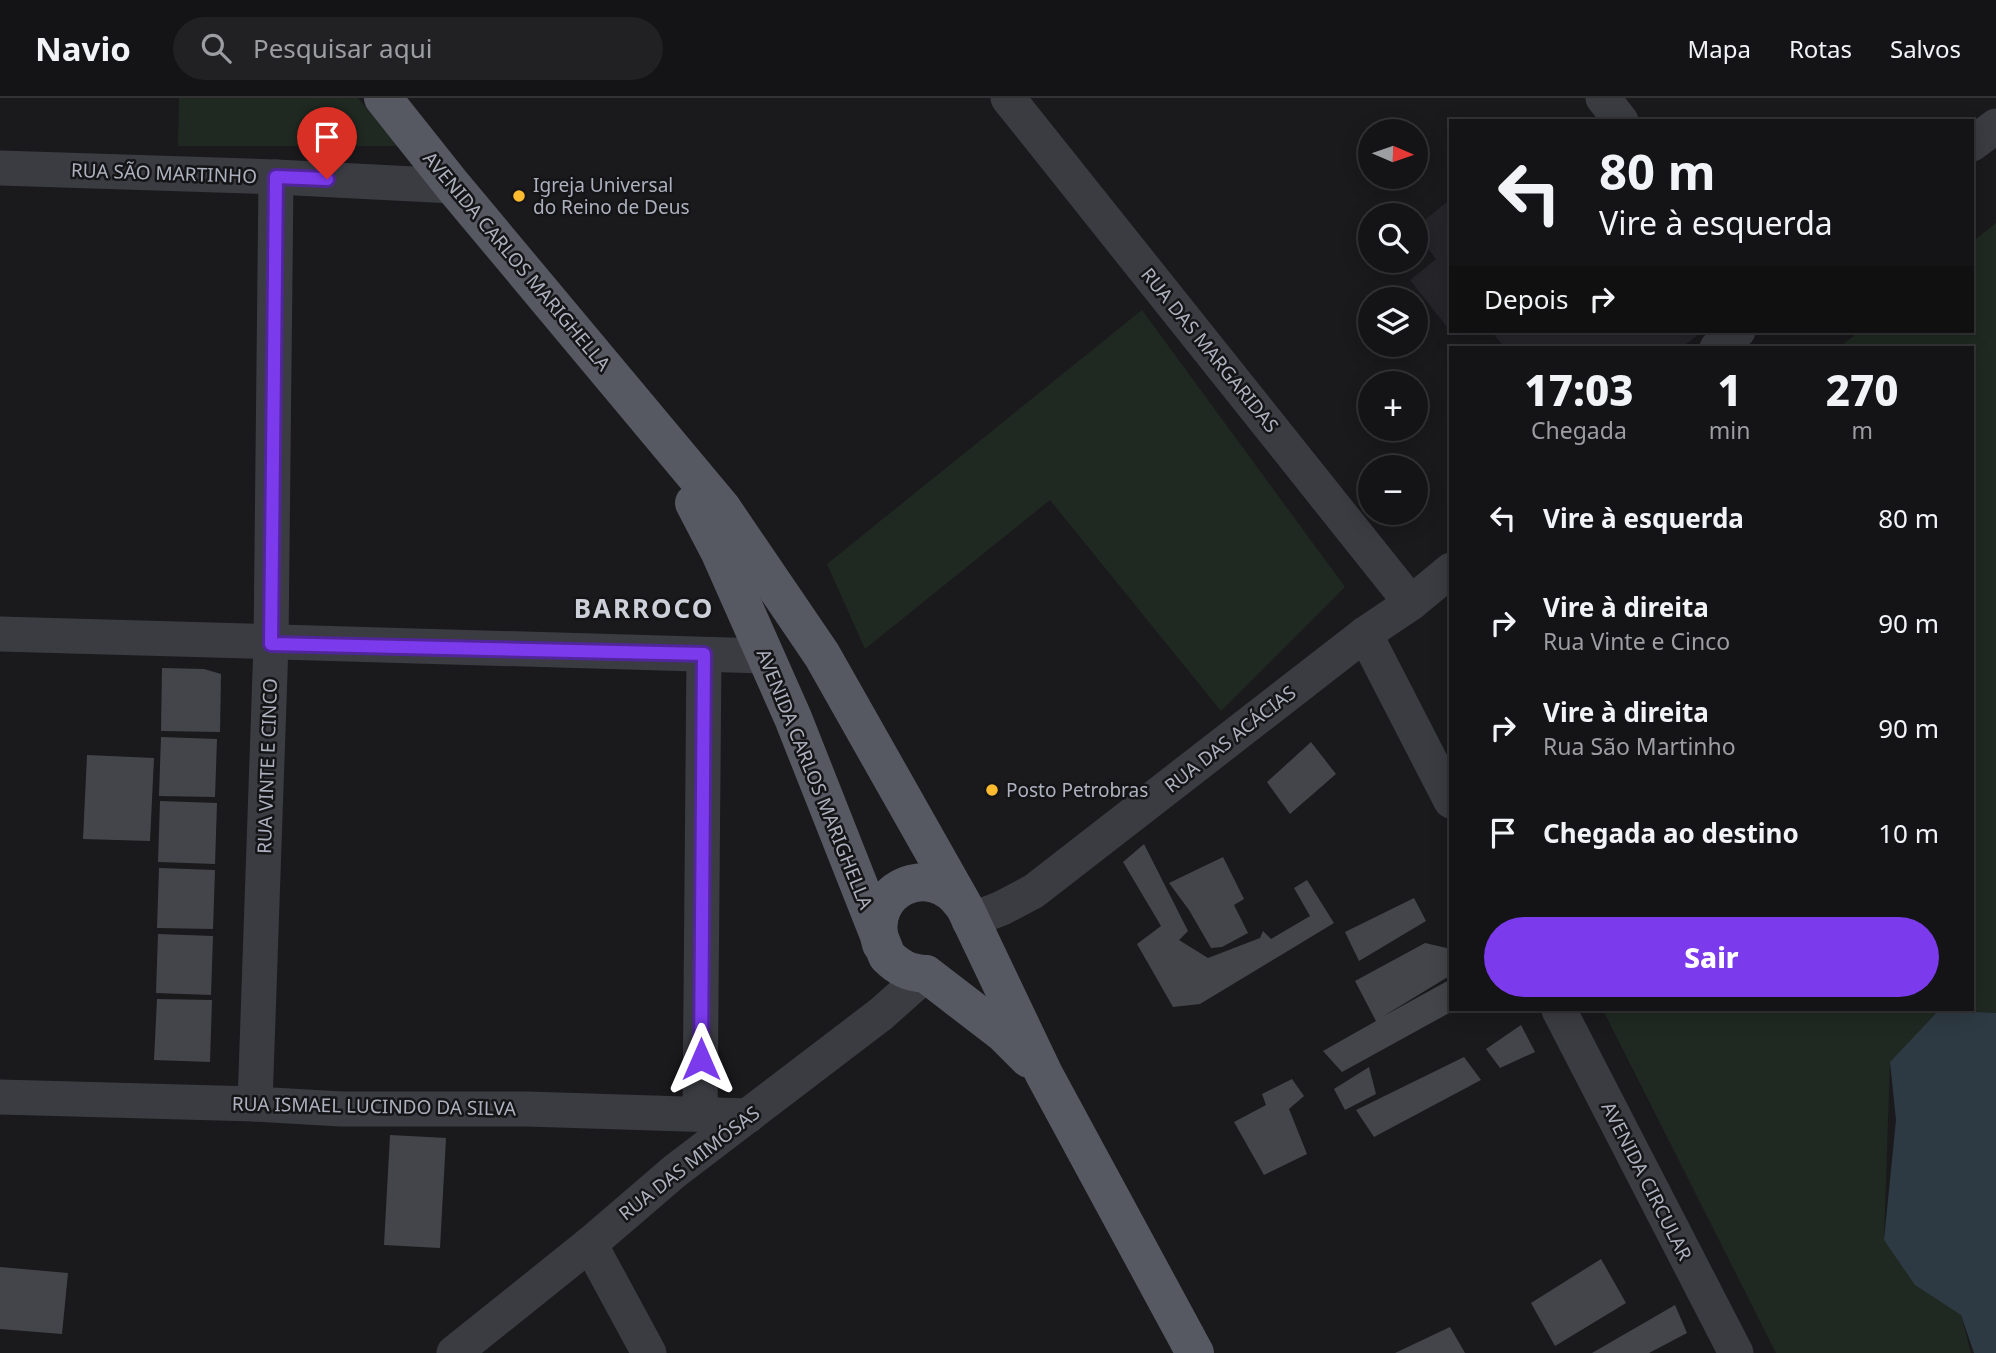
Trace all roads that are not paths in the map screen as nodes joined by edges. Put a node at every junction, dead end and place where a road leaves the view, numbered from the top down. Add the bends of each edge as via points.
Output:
1 (383, 98) edge
2 (1008, 98) edge
3 (1603, 98) edge
4 (1619, 119) edge
5 (1996, 126) edge
6 (1974, 142) edge
7 (0, 168) edge
8 (276, 177) junction
9 (453, 186) junction
10 (1736, 333) edge
11 (1719, 346) edge
12 (653, 424) junction
13 (1449, 572) edge
14 (1411, 603) junction
15 (0, 634) edge
16 (1365, 634) junction
17 (271, 644) junction
18 (704, 654) junction
19 (765, 656) junction
20 (871, 741) junction
21 (1449, 797) edge
22 (967, 914) junction
23 (881, 945) junction
24 (926, 974) junction
25 (1560, 1011) edge
26 (1044, 1074) junction
27 (0, 1097) edge
28 (255, 1104) junction
29 (701, 1114) junction
30 (748, 1116) junction
31 (590, 1244) junction
32 (454, 1353) edge
33 (649, 1353) edge
34 (1195, 1353) edge
35 (1736, 1353) edge

1 - 9 main road, AVENIDA CARLOS MARIGHELLA
2 - 14 street, RUA DAS MARGARIDAS
3 - 4 street
5 - 6 street
7 - 8 street, RUA SÃO MARTINHO
8 - 9 street, RUA SÃO MARTINHO
8 - 17 street, RUA VINTE E CINCO
9 - 12 main road, AVENIDA CARLOS MARIGHELLA
10 - 11 street
12 - 19 main road, AVENIDA CARLOS MARIGHELLA via 720,553
12 - 20 main road, AVENIDA CARLOS MARIGHELLA via 772,578
13 - 14 street, RUA DAS ACÁCIAS
14 - 16 street, RUA DAS ACÁCIAS
15 - 17 street
16 - 21 street
16 - 22 street, RUA DAS ACÁCIAS via 1034,891 1002,908
17 - 18 street
17 - 28 street, RUA VINTE E CINCO
18 - 19 street
18 - 29 street
19 - 20 main road via 784,660 814,679
19 - 23 main road, AVENIDA CARLOS MARIGHELLA
20 - 22 main road, AVENIDA CARLOS MARIGHELLA
22 - 23 main road via 955,894 942,885 904,886 880,913
22 - 24 main road via 969,937 958,958 940,971
22 - 26 main road, AVENIDA CARLOS MARIGHELLA
23 - 24 main road, AVENIDA CARLOS MARIGHELLA via 897,966
24 - 26 main road, AVENIDA CARLOS MARIGHELLA via 1004,1034
24 - 30 street, RUA DAS MIMÓSAS
25 - 35 street, AVENIDA CIRCULAR
26 - 34 main road, AVENIDA CARLOS MARIGHELLA
27 - 28 street, RUA ISMAEL LUCINDO DA SILVA
28 - 29 street, RUA ISMAEL LUCINDO DA SILVA
29 - 30 street, RUA ISMAEL LUCINDO DA SILVA
30 - 31 street, RUA DAS MIMÓSAS
31 - 32 street, RUA DAS MIMÓSAS
31 - 33 street

